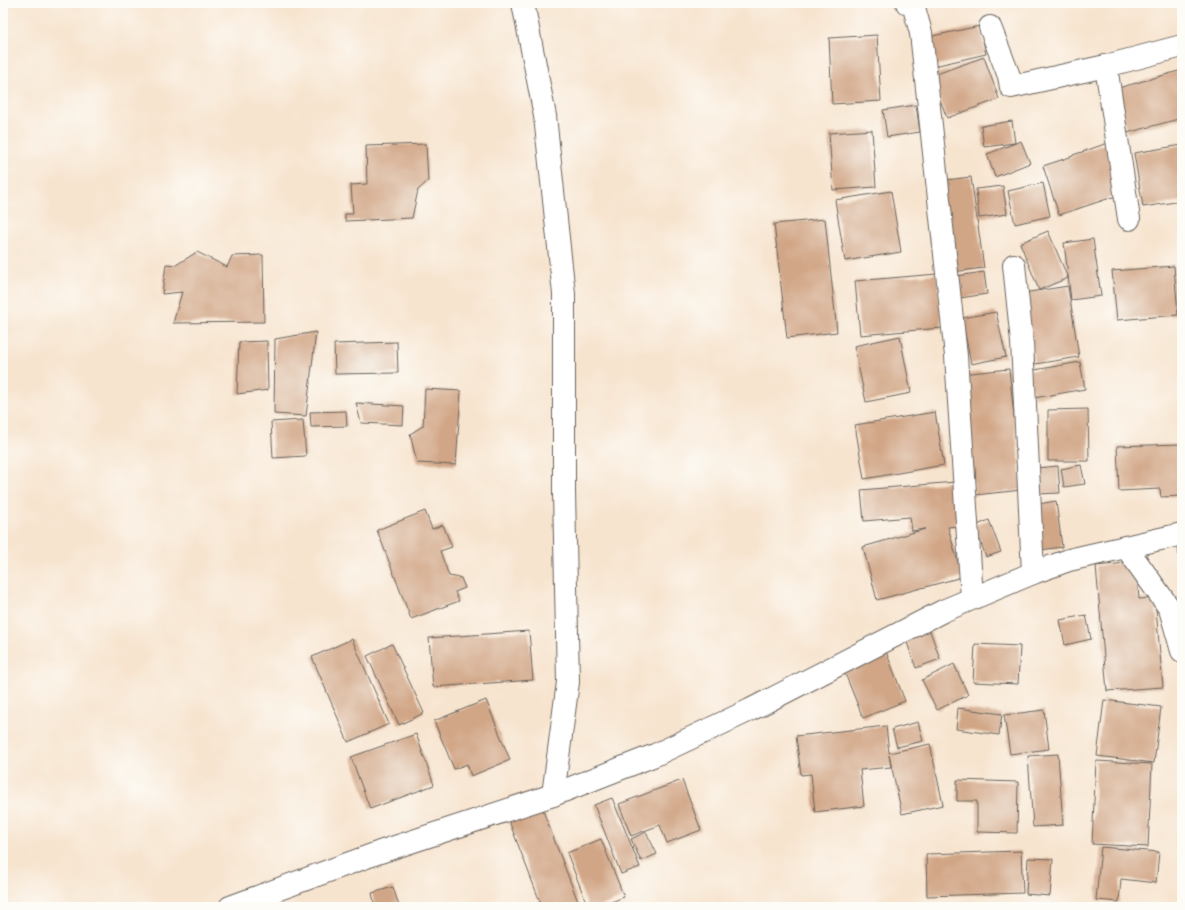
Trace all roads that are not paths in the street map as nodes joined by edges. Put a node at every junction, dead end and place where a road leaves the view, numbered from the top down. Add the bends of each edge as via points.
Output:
1 (523, 3) edge
2 (907, 3) edge
3 (990, 27) dead end
4 (1182, 46) edge
5 (1106, 66) junction
6 (1129, 219) dead end
7 (1014, 266) dead end
8 (1182, 534) edge
9 (1126, 547) junction
10 (1033, 573) junction
11 (972, 598) junction
12 (1182, 651) edge
13 (553, 795) junction
14 (230, 907) edge

1 - 13 street via 545,116 564,294 568,682
2 - 11 street via 913,4 922,33 956,356
3 - 5 street via 1011,87
4 - 5 street
5 - 6 street
7 - 10 street via 1022,342
8 - 9 street
9 - 10 street via 1069,560
9 - 12 street via 1170,610
10 - 11 street
11 - 13 street via 655,755
13 - 14 street via 380,852

